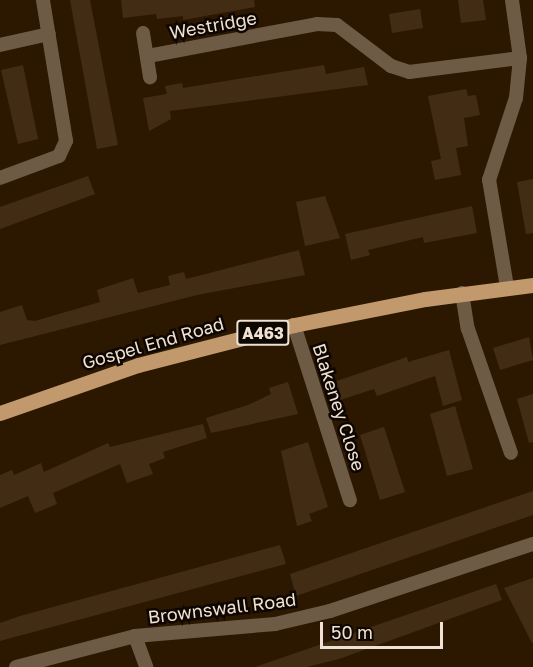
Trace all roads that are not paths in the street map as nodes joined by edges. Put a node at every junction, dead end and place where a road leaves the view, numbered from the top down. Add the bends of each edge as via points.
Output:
1 (43, 0) edge
2 (512, 0) edge
3 (143, 33) dead end
4 (49, 34) junction
5 (0, 45) edge
6 (148, 56) junction
7 (520, 58) junction
8 (150, 77) dead end
9 (0, 178) edge
10 (533, 285) edge
11 (507, 288) junction
12 (462, 293) junction
13 (294, 325) junction
14 (0, 413) edge
15 (512, 453) dead end
16 (350, 500) dead end
17 (533, 544) edge
18 (135, 636) junction
19 (16, 667) edge
20 (146, 667) edge

1 - 4 street
2 - 7 street
3 - 6 street, Westridge
4 - 5 street
4 - 9 street via 66,141 59,156
6 - 7 street, Westridge via 317,24 337,25 391,66 409,72
6 - 8 street, Westridge
7 - 11 street via 516,98 489,180
10 - 11 main road, Gospel End Road / A463
11 - 12 main road, Gospel End Road / A463
12 - 13 main road, Gospel End Road / A463
12 - 15 street via 468,329
13 - 14 main road, Gospel End Road / A463 via 138,365
13 - 16 street, Blakeney Close
17 - 18 street, Brownswall Road via 330,611 275,624
18 - 19 street, Brownswall Road
18 - 20 street

